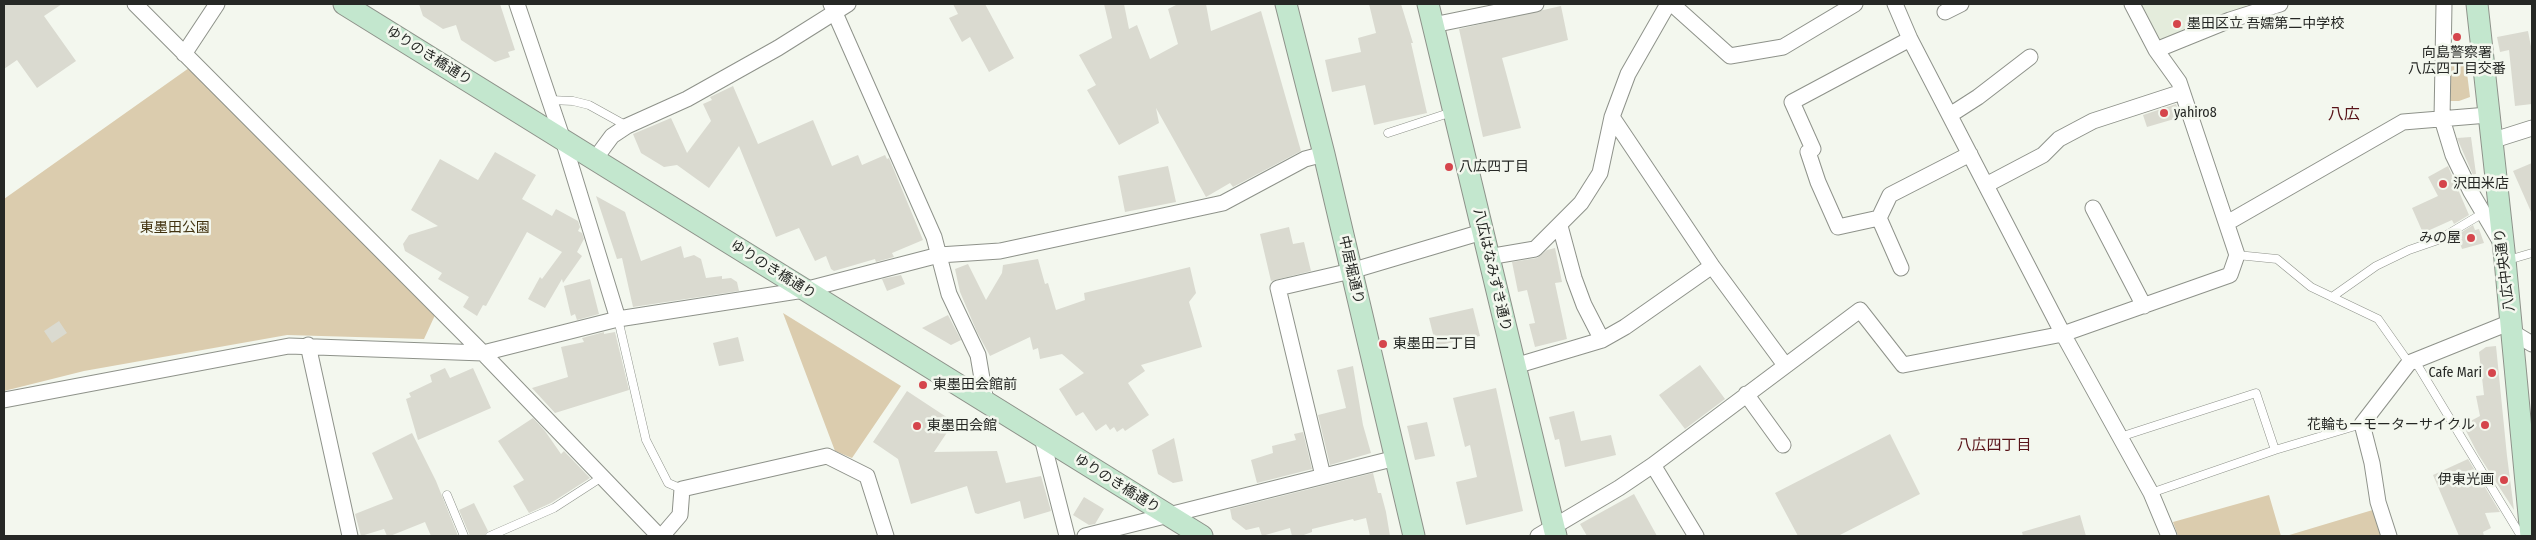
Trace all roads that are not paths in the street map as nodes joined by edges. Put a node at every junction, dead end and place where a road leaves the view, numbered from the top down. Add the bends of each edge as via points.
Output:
1 (135, 4) edge
2 (217, 4) edge
3 (344, 4) edge
4 (517, 4) edge
5 (848, 4) edge
6 (1286, 4) edge
7 (1428, 4) edge
8 (1536, 4) edge
9 (1670, 4) edge
10 (1854, 4) edge
11 (1894, 4) edge
12 (1961, 4) edge
13 (2132, 4) edge
14 (2280, 4) edge
15 (2444, 4) edge
16 (2477, 4) edge
17 (833, 9) edge
18 (1945, 12) dead end
19 (1433, 26) junction
20 (1910, 39) junction
21 (2156, 50) junction
22 (184, 54) junction
23 (2030, 57) dead end
24 (2182, 92) junction
25 (550, 100) junction
26 (1454, 111) junction
27 (1950, 115) junction
28 (2488, 115) junction
29 (1612, 117) junction
30 (2442, 119) junction
31 (628, 126) junction
32 (2532, 128) edge
33 (1388, 133) dead end
34 (563, 140) junction
35 (2491, 142) junction
36 (1324, 154) junction
37 (1970, 154) junction
38 (595, 159) junction
39 (1986, 185) junction
40 (2094, 208) dead end
41 (2491, 208) junction
42 (1879, 218) junction
43 (2227, 223) junction
44 (1560, 226) junction
45 (1482, 232) junction
46 (2504, 253) junction
47 (2532, 253) edge
48 (939, 255) junction
49 (2237, 255) junction
50 (1488, 257) junction
51 (1712, 266) junction
52 (1901, 268) dead end
53 (1351, 271) junction
54 (804, 290) junction
55 (2332, 297) junction
56 (2144, 306) junction
57 (618, 319) junction
58 (2511, 327) junction
59 (2064, 334) junction
60 (1602, 340) junction
61 (2532, 344) edge
62 (308, 345) junction
63 (482, 352) junction
64 (2412, 362) junction
65 (1785, 365) junction
66 (1515, 366) junction
67 (1746, 394) junction
68 (4, 400) edge
69 (986, 402) junction
70 (2362, 424) junction
71 (2120, 437) junction
72 (1042, 438) junction
73 (1783, 445) dead end
74 (2275, 450) junction
75 (1396, 458) junction
76 (1653, 465) junction
77 (1323, 476) junction
78 (602, 477) junction
79 (682, 489) junction
80 (2151, 493) junction
81 (447, 495) dead end
82 (1166, 515) junction
83 (1549, 533) edge
84 (350, 536) edge
85 (464, 536) edge
86 (490, 536) edge
87 (660, 536) edge
88 (886, 536) edge
89 (1067, 536) edge
90 (1085, 536) edge
91 (1202, 536) edge
92 (1414, 536) edge
93 (1696, 536) edge
94 (2169, 536) edge
95 (2389, 536) edge
96 (2521, 536) edge
97 (2531, 536) edge

1 - 22 street
2 - 22 street
3 - 34 street, ゆりのき橋通り
4 - 25 street
5 - 17 street
6 - 36 street, 中居堀通り
7 - 19 street, 八広はなみずき通り
8 - 19 street
9 - 10 street via 1730,56 1783,47
9 - 29 street via 1628,74
11 - 20 street
12 - 18 street
13 - 21 street
14 - 21 street
15 - 30 street
16 - 28 street, 八広中央通り
17 - 31 street via 687,99
17 - 48 street via 934,237
19 - 26 street, 八広はなみずき通り
20 - 27 street
20 - 42 street via 1792,102 1813,149 1808,152 1838,227
21 - 24 street via 2179,82
22 - 63 street
23 - 27 street
24 - 39 street via 2093,121 2059,140 2044,155
24 - 43 street
25 - 31 lane via 589,105
25 - 34 street
26 - 33 lane
26 - 45 street, 八広はなみずき通り
27 - 37 street
28 - 30 street
28 - 35 street, 八広中央通り
29 - 44 street via 1600,173
29 - 51 street
30 - 41 street via 2453,155 2471,192
30 - 43 street via 2403,122
31 - 38 street via 612,136
32 - 35 street
34 - 38 street, ゆりのき橋通り
34 - 57 street
35 - 41 street, 八広中央通り
36 - 48 street via 1304,159 1223,203 1000,252
36 - 53 street, 中居堀通り
37 - 39 street
37 - 42 street via 1890,195
38 - 54 street, ゆりのき橋通り
39 - 59 street
40 - 56 street
41 - 46 street, 八広中央通り
41 - 55 lane via 2438,240 2376,266
42 - 52 street
43 - 49 street
44 - 50 street via 1535,249
44 - 60 street via 1574,278
45 - 50 street, 八広はなみずき通り
45 - 53 street
46 - 47 lane
46 - 58 street, 八広中央通り
48 - 54 street
48 - 69 street via 949,294 978,355
49 - 55 lane via 2277,259 2311,287
49 - 56 street via 2230,275
50 - 66 street, 八広はなみずき通り
51 - 60 street
51 - 65 street
53 - 75 street, 中居堀通り
53 - 77 street via 1278,288
54 - 57 street
54 - 69 street, ゆりのき橋通り
55 - 64 lane via 2378,320
56 - 59 street
57 - 63 street
57 - 79 lane via 646,440 668,483
58 - 61 street
58 - 64 street
58 - 97 street, 八広中央通り
59 - 65 street via 1903,365 1860,310
59 - 71 street
60 - 66 street
62 - 63 street
62 - 68 street
62 - 84 street
63 - 78 street
64 - 70 street
64 - 96 lane
65 - 67 street
66 - 83 street, 八広はなみずき通り
67 - 73 street
67 - 76 street
69 - 72 street, ゆりのき橋通り
70 - 74 lane
70 - 95 street via 2378,502
71 - 74 lane via 2256,393
71 - 80 street
72 - 82 street, ゆりのき橋通り
72 - 89 street
74 - 80 lane
75 - 77 street
75 - 92 street, 中居堀通り
76 - 83 street
76 - 93 street
77 - 82 street
78 - 86 lane via 554,508
78 - 87 street
79 - 87 street via 680,515
79 - 88 street via 827,456 867,476
80 - 94 street
81 - 85 lane
82 - 90 street
82 - 91 street, ゆりのき橋通り

